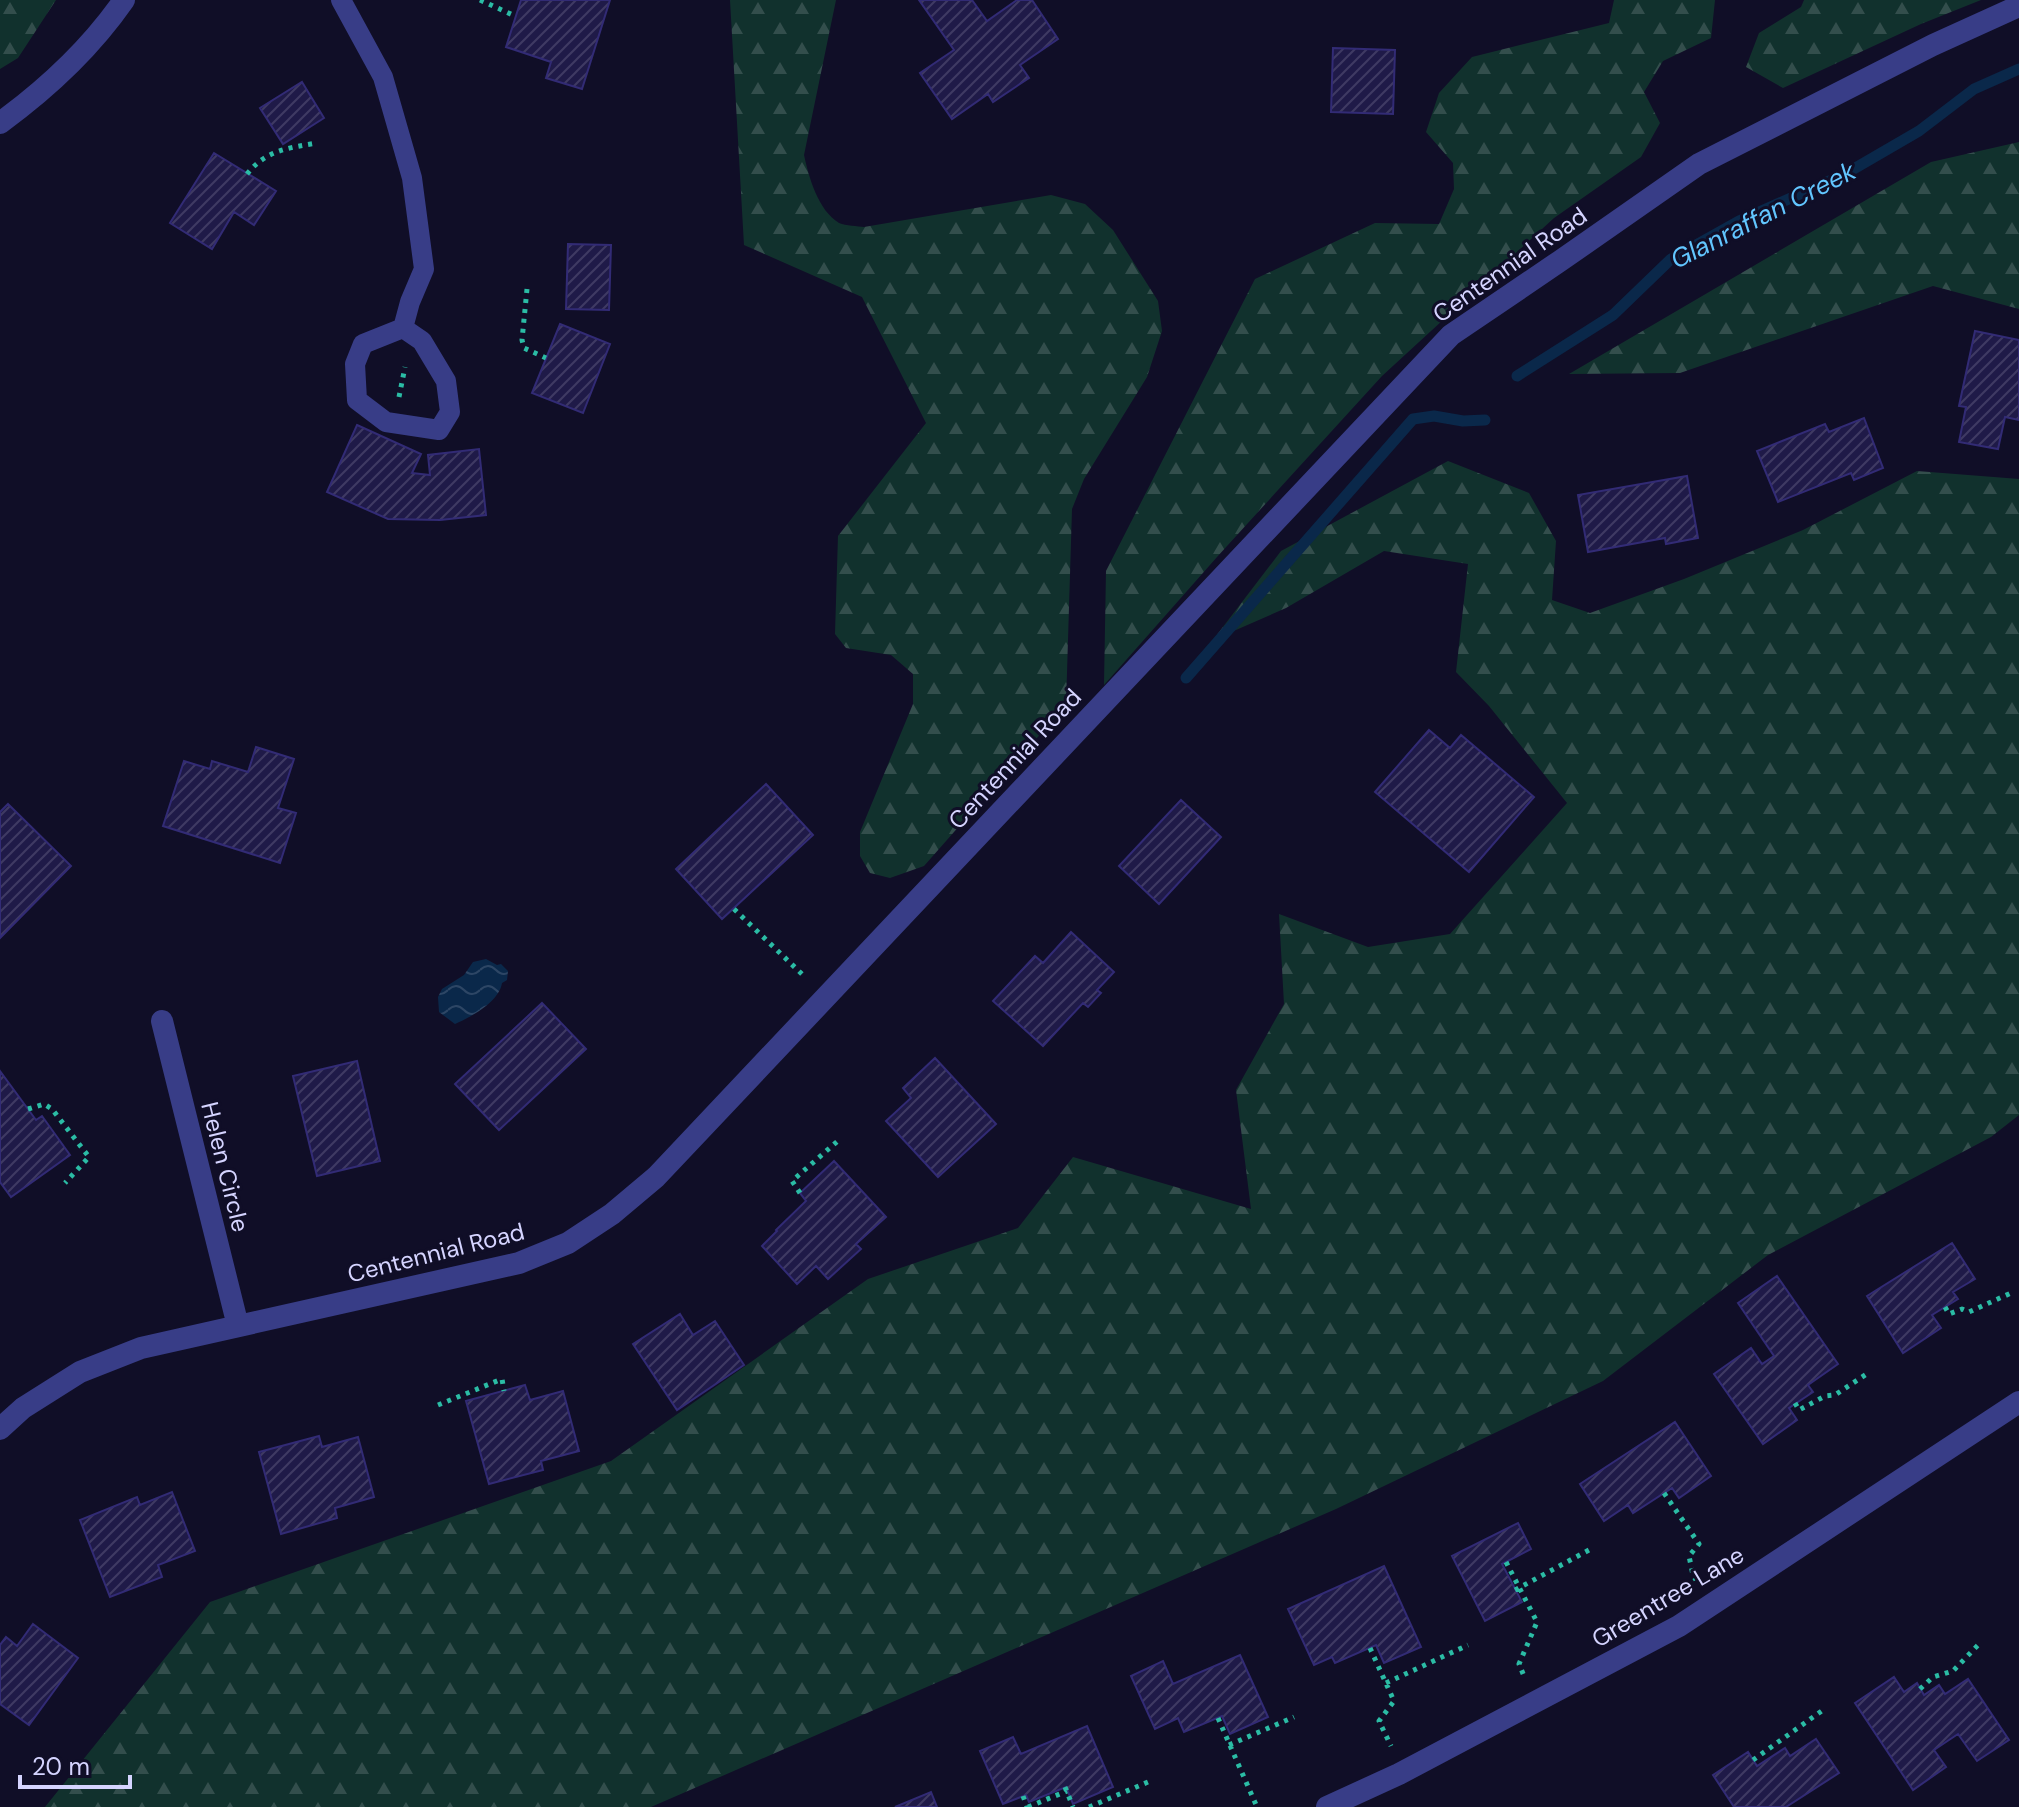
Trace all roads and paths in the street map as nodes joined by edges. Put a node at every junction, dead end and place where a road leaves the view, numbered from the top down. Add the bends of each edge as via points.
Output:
1 (124, 0) edge
2 (341, 0) edge
3 (480, 0) edge
4 (2019, 6) edge
5 (515, 16) dead end
6 (0, 123) edge
7 (317, 143) dead end
8 (247, 174) dead end
9 (527, 289) dead end
10 (408, 332) junction
11 (546, 358) dead end
12 (393, 423) junction
13 (734, 909) dead end
14 (826, 998) junction
15 (162, 1021) dead end
16 (28, 1109) dead end
17 (840, 1139) dead end
18 (65, 1183) dead end
19 (800, 1193) dead end
20 (2011, 1293) dead end
21 (1945, 1307) dead end
22 (238, 1326) junction
23 (1868, 1373) dead end
24 (504, 1391) dead end
25 (2019, 1402) edge
26 (1795, 1403) dead end
27 (438, 1405) dead end
28 (0, 1429) edge
29 (1664, 1493) dead end
30 (1589, 1550) dead end
31 (1506, 1562) dead end
32 (1517, 1589) junction
33 (1711, 1605) junction
34 (1980, 1643) dead end
35 (1468, 1645) dead end
36 (1370, 1648) dead end
37 (1386, 1683) junction
38 (1920, 1689) dead end
39 (1536, 1703) junction
40 (1823, 1710) dead end
41 (1294, 1717) dead end
42 (1218, 1718) dead end
43 (1229, 1745) junction
44 (1753, 1760) dead end
45 (1404, 1772) junction
46 (1148, 1782) dead end
47 (1023, 1796) dead end
48 (1028, 1807) edge
49 (1073, 1807) edge
50 (1089, 1807) edge
51 (1257, 1807) edge
52 (1327, 1807) edge

1 - 6 street via 74,61
2 - 10 lane via 383,77 412,178 424,269 410,302
3 - 5 path
4 - 14 street, Centennial Road via 1699,164 1451,335
7 - 8 path via 279,150
9 - 11 path via 524,348
10 - 12 path
10 - 12 lane via 363,344 355,364 357,400
10 - 12 lane via 422,341 446,381 450,412 439,430
13 - 14 path
14 - 22 street, Centennial Road via 656,1177 568,1243 519,1263
15 - 22 street, Helen Circle
16 - 18 path via 44,1104 52,1109 89,1157
17 - 19 path via 792,1181
20 - 21 path via 1969,1312 1949,1314
22 - 28 street, Centennial Road via 141,1348 80,1372
23 - 26 path via 1799,1410
24 - 27 path via 502,1379
25 - 33 street, Greentree Lane
29 - 33 path via 1699,1544 1689,1556 1693,1575
30 - 32 path
31 - 32 path
32 - 39 path via 1537,1622 1519,1664
33 - 39 street, Greentree Lane
34 - 38 path via 1953,1671 1933,1677
35 - 37 path
36 - 37 path
37 - 45 path via 1394,1701 1379,1721
39 - 45 street, Greentree Lane
40 - 44 path
41 - 43 path
42 - 43 path
43 - 51 path
45 - 52 street, Greentree Lane
46 - 50 path
47 - 48 path
48 - 49 path via 1066,1789

